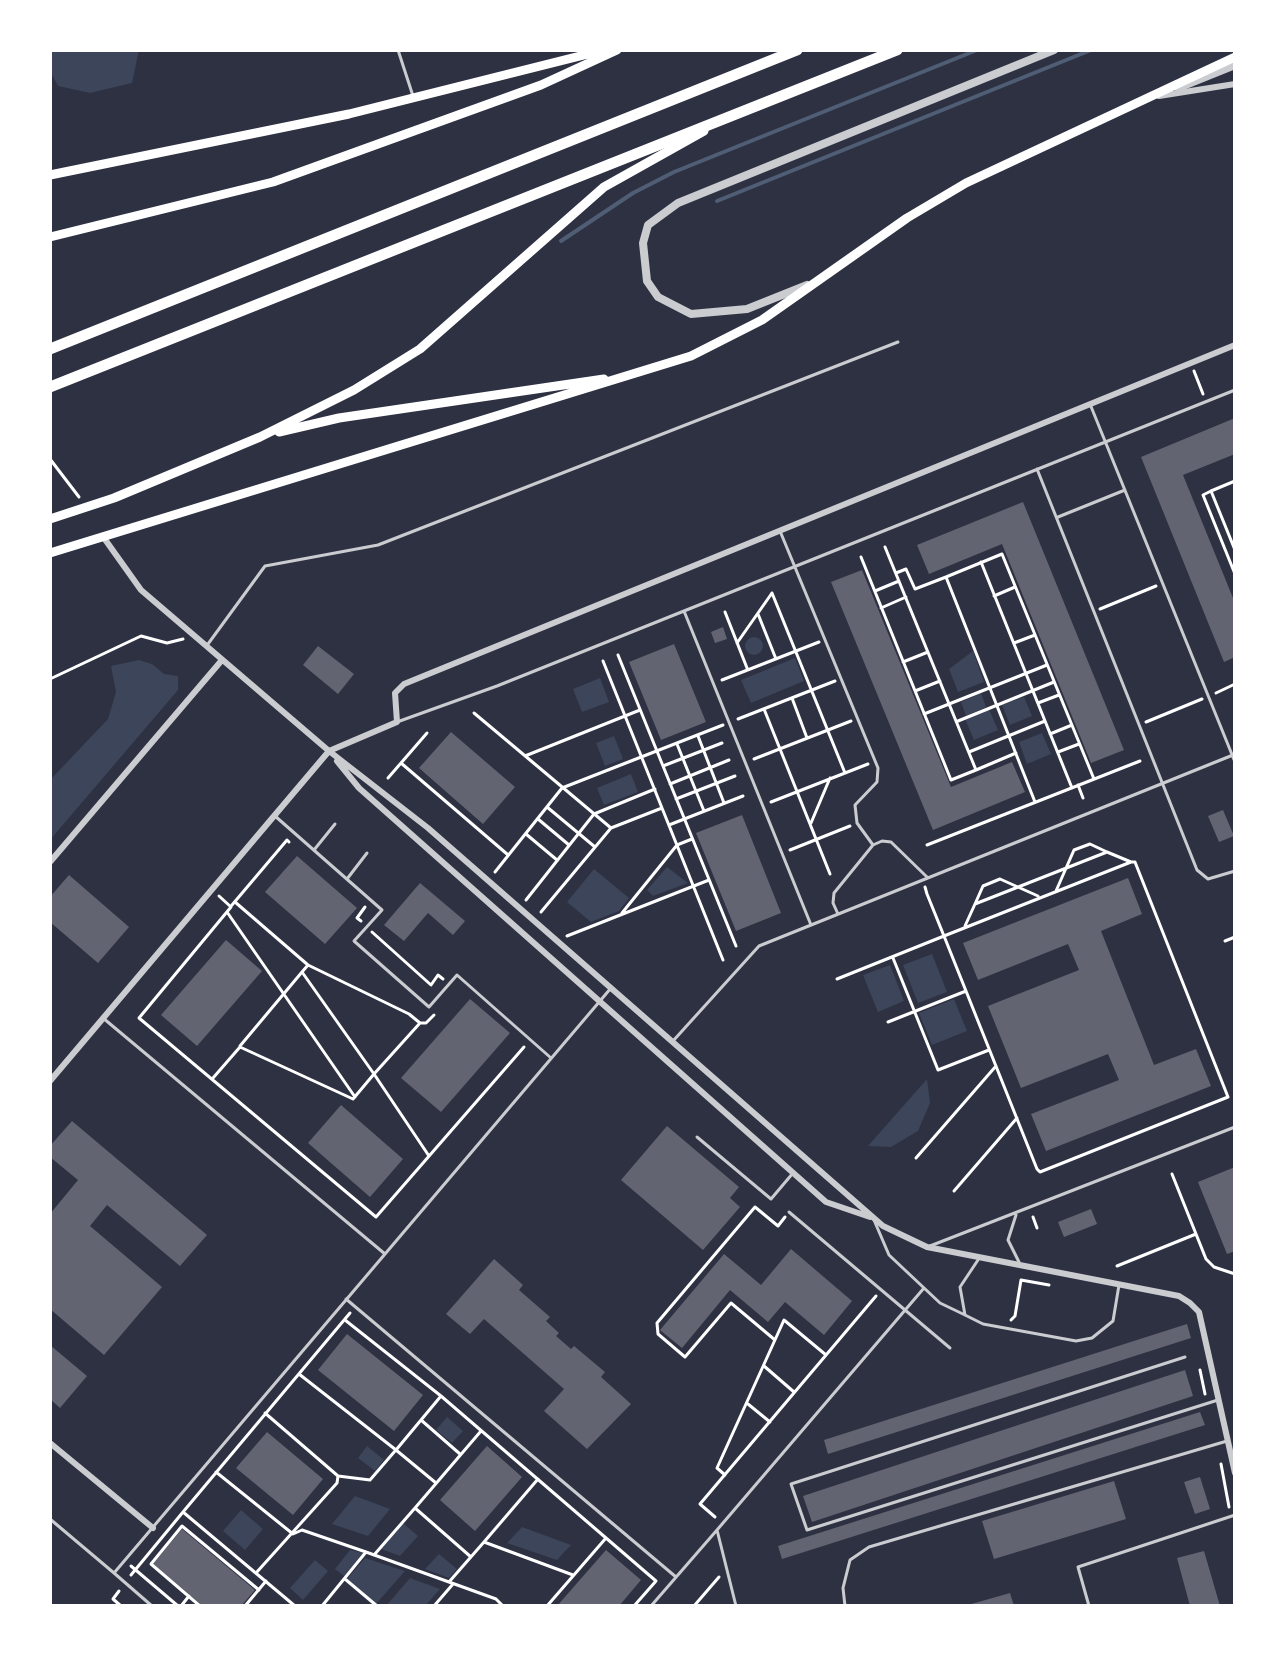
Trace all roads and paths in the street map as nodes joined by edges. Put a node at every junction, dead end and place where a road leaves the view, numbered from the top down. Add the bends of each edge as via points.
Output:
1 (398, 50) edge
2 (604, 50) edge
3 (617, 50) edge
4 (797, 50) edge
5 (897, 50) edge
6 (1054, 50) edge
7 (1235, 57) edge
8 (1235, 65) edge
9 (1235, 84) edge
10 (1159, 96) junction
11 (414, 99) junction
12 (743, 111) junction
13 (50, 175) edge
14 (50, 237) edge
15 (827, 277) junction
16 (898, 342) dead end
17 (1235, 345) edge
18 (50, 349) edge
19 (1191, 363) junction
20 (640, 372) junction
21 (50, 387) edge
22 (1235, 390) edge
23 (1206, 401) junction
24 (1090, 404) junction
25 (260, 437) junction
26 (1105, 442) junction
27 (1037, 469) junction
28 (1235, 481) edge
29 (1125, 490) junction
30 (1211, 491) junction
31 (1057, 518) junction
32 (50, 519) edge
33 (780, 531) junction
34 (104, 538) junction
35 (885, 547) dead end
36 (1235, 550) edge
37 (50, 553) edge
38 (861, 557) dead end
39 (981, 562) junction
40 (795, 567) junction
41 (896, 573) junction
42 (1235, 574) edge
43 (946, 577) junction
44 (899, 581) junction
45 (1163, 583) junction
46 (1015, 587) junction
47 (875, 591) junction
48 (994, 596) junction
49 (906, 597) junction
50 (881, 608) junction
51 (684, 611) junction
52 (1094, 611) junction
53 (725, 612) dead end
54 (758, 614) junction
55 (1035, 635) junction
56 (184, 639) dead end
57 (825, 640) junction
58 (737, 643) junction
59 (1014, 643) junction
60 (206, 647) junction
61 (795, 651) junction
62 (928, 652) junction
63 (618, 655) dead end
64 (776, 659) junction
65 (222, 660) junction
66 (603, 661) dead end
67 (903, 662) junction
68 (1047, 665) junction
69 (748, 670) junction
70 (1026, 673) junction
71 (50, 679) edge
72 (841, 679) junction
73 (940, 681) junction
74 (1054, 682) junction
75 (713, 683) junction
76 (1235, 684) edge
77 (990, 688) junction
78 (811, 690) junction
79 (1033, 690) junction
80 (915, 691) junction
81 (1059, 695) junction
82 (1209, 696) junction
83 (792, 698) junction
84 (1038, 703) junction
85 (949, 704) junction
86 (997, 705) junction
87 (764, 709) junction
88 (640, 710) junction
89 (474, 713) dead end
90 (924, 714) junction
91 (625, 716) junction
92 (858, 718) junction
93 (1045, 721) junction
94 (397, 722) junction
95 (956, 722) junction
96 (729, 723) junction
97 (1072, 725) junction
98 (1139, 725) junction
99 (827, 730) junction
100 (427, 733) dead end
101 (1050, 734) junction
102 (697, 735) junction
103 (1009, 736) junction
104 (807, 738) junction
105 (677, 743) junction
106 (722, 743) dead end
107 (1079, 744) junction
108 (780, 749) junction
109 (703, 750) junction
110 (329, 751) junction
111 (657, 751) junction
112 (969, 752) junction
113 (1058, 752) junction
114 (1016, 753) junction
115 (1233, 755) junction
116 (524, 756) junction
117 (642, 757) junction
118 (683, 759) junction
119 (729, 760) dead end
120 (875, 761) junction
121 (1140, 761) dead end
122 (745, 762) junction
123 (1235, 762) edge
124 (401, 763) junction
125 (663, 766) junction
126 (710, 768) junction
127 (976, 770) junction
128 (845, 773) junction
129 (690, 776) junction
130 (735, 776) dead end
131 (388, 778) dead end
132 (830, 778) junction
133 (1094, 779) junction
134 (716, 783) junction
135 (670, 784) junction
136 (1162, 784) junction
137 (1078, 785) junction
138 (562, 788) junction
139 (1072, 788) junction
140 (655, 789) junction
141 (696, 791) junction
142 (797, 792) junction
143 (743, 796) dead end
144 (1083, 798) dead end
145 (676, 799) junction
146 (1035, 802) junction
147 (724, 803) junction
148 (762, 805) junction
149 (547, 807) junction
150 (662, 808) junction
151 (704, 811) junction
152 (594, 814) junction
153 (275, 816) junction
154 (537, 819) junction
155 (684, 819) junction
156 (857, 823) junction
157 (335, 824) dead end
158 (669, 825) junction
159 (810, 825) junction
160 (611, 828) junction
161 (579, 833) junction
162 (526, 834) junction
163 (692, 839) junction
164 (816, 839) junction
165 (569, 845) junction
166 (677, 845) junction
167 (873, 845) junction
168 (927, 845) dead end
169 (595, 847) junction
170 (1080, 848) junction
171 (314, 850) junction
172 (1107, 852) junction
173 (367, 853) dead end
174 (782, 853) junction
175 (508, 855) junction
176 (557, 860) junction
177 (1085, 860) junction
178 (50, 862) edge
179 (1131, 862) junction
180 (1067, 868) junction
181 (1235, 871) edge
182 (495, 872) dead end
183 (830, 874) dead end
184 (928, 878) junction
185 (347, 879) junction
186 (709, 880) junction
187 (992, 883) junction
188 (693, 886) junction
189 (1018, 887) junction
190 (213, 890) junction
191 (1056, 891) junction
192 (927, 894) dead end
193 (997, 896) junction
194 (1041, 897) junction
195 (526, 900) dead end
196 (235, 902) dead end
197 (975, 904) junction
198 (227, 912) junction
199 (540, 913) dead end
200 (838, 914) junction
201 (620, 915) junction
202 (811, 925) junction
203 (964, 928) junction
204 (567, 936) dead end
205 (944, 936) junction
206 (1235, 937) edge
207 (1225, 941) dead end
208 (736, 946) dead end
209 (892, 956) junction
210 (723, 960) dead end
211 (308, 965) junction
212 (302, 972) junction
213 (837, 979) dead end
214 (611, 988) junction
215 (966, 991) junction
216 (284, 994) junction
217 (600, 1001) junction
218 (914, 1012) junction
219 (103, 1018) junction
220 (888, 1022) dead end
221 (530, 1039) junction
222 (673, 1041) junction
223 (240, 1047) junction
224 (989, 1050) junction
225 (551, 1058) junction
226 (996, 1066) junction
227 (374, 1074) junction
228 (212, 1079) junction
229 (50, 1081) edge
230 (355, 1097) junction
231 (1017, 1118) junction
232 (1235, 1127) edge
233 (697, 1137) dead end
234 (429, 1156) junction
235 (916, 1158) dead end
236 (793, 1173) junction
237 (1172, 1174) dead end
238 (954, 1191) dead end
239 (789, 1212) joint
240 (1016, 1215) junction
241 (873, 1218) junction
242 (1196, 1234) junction
243 (927, 1247) junction
244 (385, 1254) junction
245 (978, 1260) junction
246 (1117, 1266) dead end
247 (1024, 1268) junction
248 (1235, 1274) edge
249 (1049, 1285) dead end
250 (1119, 1285) junction
251 (924, 1288) junction
252 (881, 1290) junction
253 (346, 1299) junction
254 (355, 1307) junction
255 (905, 1310) junction
256 (965, 1315) junction
257 (345, 1320) junction
258 (1011, 1320) dead end
259 (775, 1340) junction
260 (950, 1348) dead end
261 (826, 1355) junction
262 (1185, 1357) dead end
263 (1198, 1363) dead end
264 (763, 1366) junction
265 (299, 1374) junction
266 (794, 1392) junction
267 (441, 1396) junction
268 (1218, 1400) junction
269 (747, 1403) junction
270 (1207, 1404) junction
271 (265, 1413) junction
272 (421, 1420) junction
273 (770, 1422) junction
274 (481, 1430) junction
275 (1227, 1441) junction
276 (50, 1443) edge
277 (1217, 1444) junction
278 (395, 1450) junction
279 (460, 1454) junction
280 (216, 1472) junction
281 (1235, 1473) edge
282 (725, 1475) junction
283 (338, 1476) junction
284 (538, 1479) junction
285 (436, 1483) junction
286 (415, 1508) junction
287 (183, 1512) junction
288 (1233, 1516) edge
289 (50, 1519) edge
290 (723, 1523) junction
291 (153, 1528) junction
292 (717, 1530) junction
293 (293, 1534) junction
294 (606, 1538) junction
295 (484, 1542) junction
296 (366, 1552) junction
297 (374, 1555) junction
298 (471, 1557) junction
299 (125, 1561) junction
300 (726, 1568) junction
301 (136, 1570) junction
302 (114, 1573) junction
303 (256, 1573) junction
304 (573, 1575) junction
305 (676, 1577) junction
306 (345, 1579) junction
307 (266, 1581) junction
308 (125, 1583) junction
309 (451, 1583) junction
310 (259, 1590) junction
311 (189, 1596) junction
312 (702, 1597) junction
313 (121, 1606) edge
314 (152, 1606) edge
315 (180, 1606) edge
316 (200, 1606) edge
317 (245, 1606) edge
318 (295, 1606) edge
319 (322, 1606) edge
320 (377, 1606) edge
321 (434, 1606) edge
322 (503, 1606) edge
323 (547, 1606) edge
324 (634, 1606) edge
325 (651, 1606) edge
326 (694, 1606) edge
327 (704, 1606) edge
328 (736, 1606) edge
329 (845, 1606) edge
330 (1089, 1606) edge

1 - 11 lane
2 - 11 main road
3 - 14 main road via 541,85 273,182
4 - 18 highway
5 - 12 highway
6 - 15 street via 678,203 648,225 643,243 642,263 652,289 691,314 747,309
7 - 10 main road
8 - 10 street
9 - 10 street
10 - 15 main road via 966,183 907,218
11 - 13 main road
12 - 21 highway
12 - 25 main road via 604,187 420,349 354,390
15 - 20 main road via 762,320 691,356
16 - 60 lane via 378,545 265,566
17 - 19 street
19 - 23 path
19 - 24 street
20 - 25 main road via 339,418
20 - 34 main road
22 - 23 lane
23 - 26 lane
24 - 26 lane
24 - 33 street
25 - 32 main road
26 - 27 lane
26 - 29 lane
27 - 31 lane
27 - 40 lane
28 - 30 path
29 - 31 lane
29 - 45 lane
30 - 36 path
30 - 42 path via 1203,495
31 - 52 lane
33 - 40 lane
33 - 94 street via 404,684 395,693
34 - 37 main road
34 - 60 street via 141,590
35 - 41 path
38 - 47 path
39 - 43 path
39 - 46 path via 1002,554
39 - 48 path
40 - 51 lane
40 - 57 lane
41 - 43 path via 906,569 915,589
41 - 44 path
43 - 77 path
44 - 47 path
44 - 49 path
45 - 52 path
45 - 82 lane
46 - 48 path
46 - 55 path
47 - 50 path
48 - 59 path
49 - 50 path
49 - 62 path
50 - 67 path
51 - 75 lane
51 - 94 lane
52 - 98 lane
53 - 58 path
54 - 58 path
54 - 61 path via 772,593
54 - 64 path
55 - 59 path
55 - 68 path
56 - 71 path via 167,643 141,636
57 - 61 path
57 - 72 lane
58 - 69 path
59 - 70 path
60 - 65 street
61 - 64 path
61 - 78 path
62 - 67 path
62 - 73 path
63 - 88 path
64 - 69 path
65 - 110 street
65 - 178 street
66 - 91 path
67 - 80 path
68 - 70 path
68 - 74 path
69 - 75 path
70 - 77 path
70 - 79 path
72 - 78 path
72 - 92 lane
73 - 80 path
73 - 85 path
74 - 79 path
74 - 81 path
75 - 96 lane
76 - 82 path
77 - 85 path
77 - 86 path
78 - 83 path
78 - 99 path
79 - 84 path
79 - 86 path
80 - 90 path
81 - 84 path
81 - 97 path
82 - 98 path
82 - 115 lane
83 - 87 path
83 - 104 path
84 - 93 path
85 - 90 path
85 - 95 path
86 - 95 path
86 - 103 path
87 - 96 path
87 - 108 path
88 - 91 path
88 - 111 path
89 - 116 path
90 - 127 path via 951,780
91 - 116 path
91 - 117 path
92 - 99 path
92 - 120 lane
93 - 101 path
93 - 103 path
94 - 110 street
95 - 112 path
96 - 102 path
96 - 122 lane
97 - 101 path
97 - 107 path
98 - 136 lane
99 - 104 path
99 - 128 path
100 - 124 path
101 - 113 path
102 - 105 path
102 - 109 path
103 - 112 path
103 - 114 path
104 - 108 path
105 - 111 path
105 - 118 path
106 - 109 path
107 - 113 path
107 - 133 path
108 - 122 path
108 - 142 path
109 - 118 path
109 - 126 path
110 - 153 street
110 - 214 street via 428,828
110 - 217 street via 359,788
111 - 117 path
111 - 125 path
112 - 127 path
113 - 139 path
114 - 127 path
114 - 146 path
115 - 123 lane
115 - 136 lane
116 - 138 path
117 - 138 path
117 - 140 path
118 - 125 path
118 - 129 path
119 - 126 path
120 - 128 path
120 - 156 lane via 879,776 855,805
121 - 133 path
122 - 148 lane
124 - 131 path
124 - 175 path
125 - 135 path
126 - 129 path
126 - 134 path
128 - 132 path
129 - 135 path
129 - 141 path
130 - 134 path
132 - 142 path
132 - 159 path
133 - 137 path
134 - 141 path
134 - 147 path
135 - 145 path
136 - 181 lane via 1197,870 1208,879
136 - 184 lane
137 - 139 path
137 - 144 path
138 - 149 path
138 - 152 path
139 - 146 path
140 - 150 path
140 - 152 path
141 - 145 path
141 - 151 path
142 - 148 path
142 - 159 path
143 - 147 path
145 - 155 path
146 - 168 path
147 - 151 path
148 - 174 lane
149 - 154 path
149 - 161 path
150 - 158 path
150 - 160 path
151 - 155 path
152 - 160 path
152 - 161 path
153 - 171 lane
153 - 190 street
154 - 162 path
154 - 165 path
155 - 158 path
155 - 163 path
156 - 164 path
156 - 167 lane
157 - 171 lane
158 - 166 path
159 - 164 path
160 - 169 path
161 - 165 path
161 - 169 path
162 - 175 path
162 - 176 path
163 - 166 path
163 - 186 path
164 - 174 path
164 - 183 path
165 - 176 path
166 - 188 path
166 - 201 path
167 - 184 lane via 891,842
167 - 200 lane via 834,893
169 - 199 path
170 - 172 path via 1090,844
170 - 177 path
170 - 180 path
171 - 185 lane
172 - 177 path
172 - 179 path
173 - 185 lane
174 - 202 lane
175 - 182 path
176 - 195 path
177 - 180 path
179 - 191 path
179 - 231 path via 1138,865 1228,1097 1045,1172 1037,1169
180 - 189 path
180 - 191 path
184 - 200 lane
185 - 221 lane via 382,910 354,941 429,1007 457,975
186 - 188 path
186 - 208 path
187 - 189 path via 1000,879
187 - 193 path
187 - 197 path via 983,886
188 - 201 path
188 - 210 path
189 - 193 path
189 - 194 path
190 - 198 path via 231,907
190 - 219 street
191 - 194 path
192 - 205 path
193 - 197 path
194 - 203 path
196 - 211 path
197 - 203 path
198 - 216 path
198 - 228 path via 139,1018
200 - 202 lane
201 - 204 path
202 - 222 lane via 752,950
203 - 205 path
205 - 209 path
205 - 215 path
206 - 207 path
209 - 213 path
209 - 218 path
211 - 212 path
211 - 227 path via 420,1023
212 - 216 path
212 - 227 path
214 - 217 lane
214 - 222 street
215 - 218 path
215 - 224 path
216 - 223 path
216 - 230 path
217 - 225 lane
217 - 236 street
218 - 220 path
218 - 224 path via 938,1070
219 - 229 street
219 - 244 lane
221 - 225 lane
221 - 234 path
222 - 241 street
223 - 228 path
223 - 230 path
224 - 226 path
225 - 244 lane
226 - 231 path
226 - 235 path
227 - 230 path
227 - 234 path
228 - 234 path via 376,1217
231 - 238 path
232 - 240 lane
233 - 236 lane via 771,1199
236 - 241 street via 826,1202
237 - 242 path
239 - 252 lane
239 - 259 path via 778,1226 755,1207 657,1323 658,1334 685,1357 731,1303
240 - 243 lane
240 - 247 lane via 1008,1240
241 - 243 street
241 - 251 lane via 885,1250
242 - 246 path
242 - 248 path via 1214,1267
243 - 245 street
244 - 253 lane
245 - 247 street
245 - 256 lane via 960,1287
247 - 250 street
249 - 258 path via 1021,1280
250 - 256 lane via 1113,1321 1092,1338 1076,1341 983,1324
250 - 268 street via 1179,1296 1199,1312
251 - 255 lane
251 - 256 lane
252 - 255 lane
252 - 261 path
253 - 254 lane
253 - 291 lane
254 - 257 path
254 - 305 lane
255 - 260 lane
255 - 290 lane
257 - 265 path
257 - 267 path
259 - 261 path via 784,1320
259 - 264 path
261 - 266 path
262 - 270 lane via 791,1484 807,1530
263 - 270 path
264 - 266 path
264 - 269 path
265 - 271 path
265 - 278 path
266 - 273 path
267 - 272 path
267 - 274 path
268 - 270 lane
268 - 275 street
269 - 273 path
269 - 282 path via 717,1468
271 - 280 path
271 - 283 path
272 - 278 path
272 - 279 path
273 - 282 path
274 - 279 path
274 - 284 path
275 - 277 lane
275 - 281 street
276 - 291 street
277 - 288 path
277 - 329 lane via 869,1547 850,1560
278 - 283 path via 370,1480
278 - 285 path
279 - 285 path
280 - 287 path
280 - 293 path
282 - 290 path via 700,1504
283 - 293 path
284 - 294 path
284 - 295 path
285 - 286 path
286 - 297 path
286 - 298 path
287 - 301 path
287 - 303 path
288 - 330 lane via 1078,1567
289 - 302 lane
290 - 292 lane
291 - 299 lane
292 - 300 lane
292 - 305 lane
293 - 296 path via 302,1530
293 - 303 path
294 - 304 path
294 - 324 path via 656,1581
295 - 298 path
295 - 304 path
296 - 297 path
296 - 306 path
297 - 309 path
298 - 309 path
299 - 301 path
299 - 302 lane
300 - 312 path
300 - 328 lane
301 - 308 path
301 - 315 path
302 - 308 lane
303 - 307 path
304 - 323 path
305 - 325 lane
306 - 319 path
306 - 320 path
307 - 310 path
307 - 318 path
308 - 313 path via 113,1599
308 - 314 lane
309 - 321 path
309 - 322 path
310 - 311 path via 182,1526 151,1564
310 - 317 path
311 - 315 path
311 - 316 path
312 - 326 path
312 - 327 path

